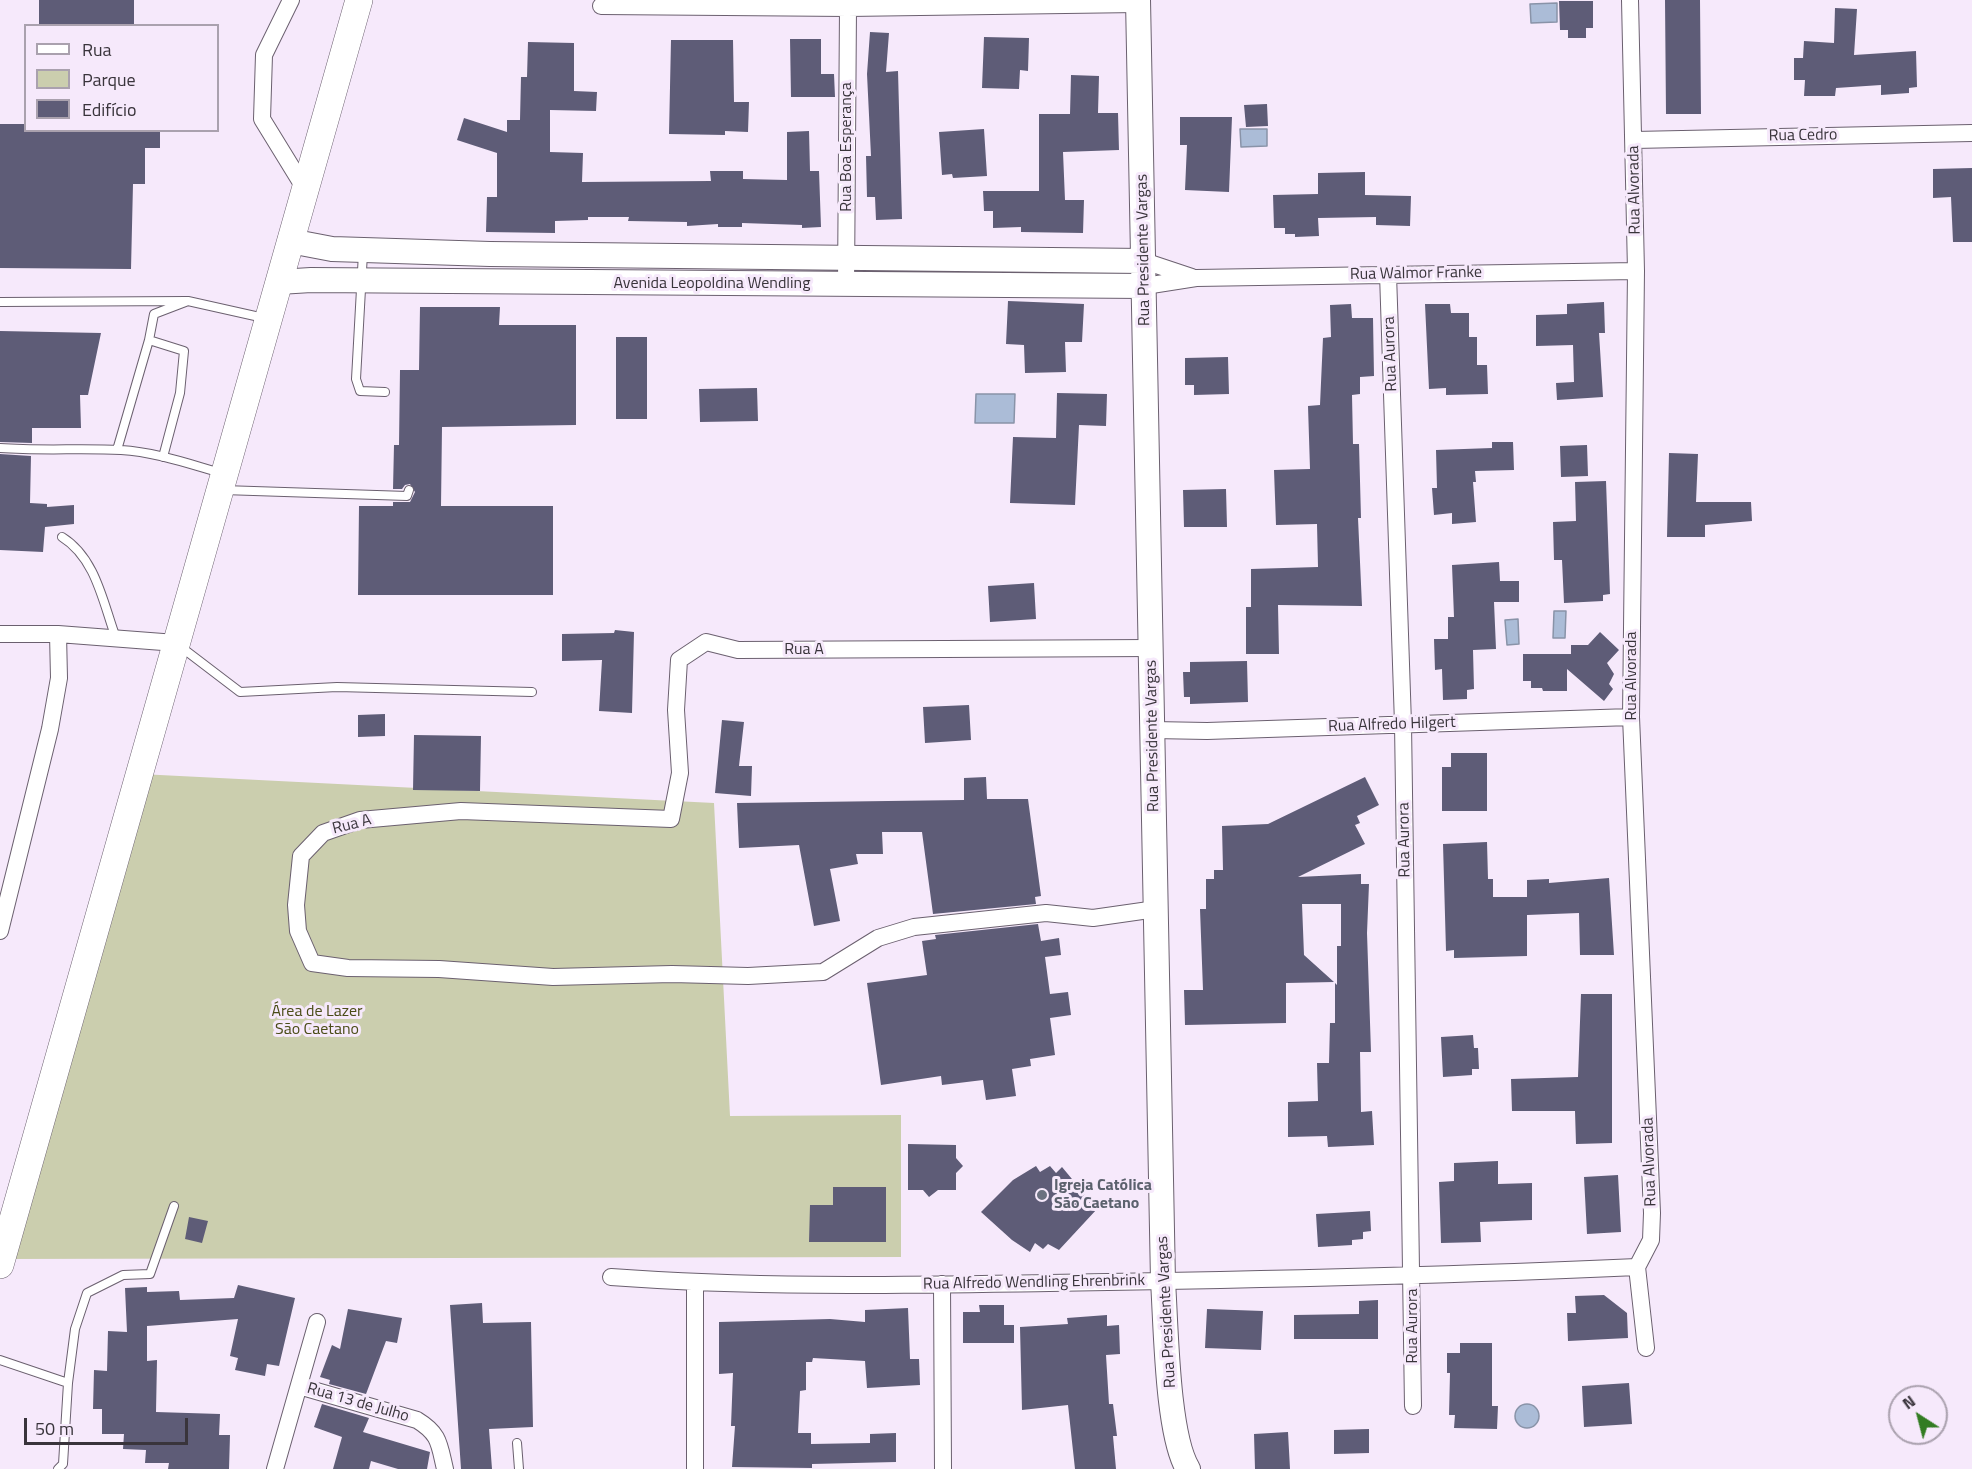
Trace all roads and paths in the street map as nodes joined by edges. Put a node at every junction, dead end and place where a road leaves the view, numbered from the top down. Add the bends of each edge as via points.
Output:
1 (290, 0) edge
2 (359, 0) edge
3 (1630, 0) edge
4 (1138, 2) edge
5 (601, 6) dead end
6 (848, 8) junction
7 (1972, 133) edge
8 (1634, 140) junction
9 (305, 189) junction
10 (290, 241) junction
11 (363, 250) junction
12 (846, 259) junction
13 (1144, 261) junction
14 (1636, 271) junction
15 (1388, 274) junction
16 (1196, 278) junction
17 (361, 281) junction
18 (279, 282) junction
19 (846, 285) junction
20 (1145, 286) junction
21 (188, 301) junction
22 (0, 302) edge
23 (268, 319) junction
24 (149, 340) junction
25 (385, 392) dead end
26 (0, 448) edge
27 (117, 450) junction
28 (163, 457) junction
29 (222, 482) junction
30 (409, 490) dead end
31 (62, 537) dead end
32 (0, 634) edge
33 (58, 634) junction
34 (116, 639) junction
35 (176, 643) junction
36 (1151, 648) junction
37 (532, 692) dead end
38 (1631, 717) junction
39 (1403, 724) junction
40 (1153, 730) junction
41 (1156, 909) junction
42 (0, 931) edge
43 (174, 1206) dead end
44 (0, 1265) edge
45 (1637, 1267) junction
46 (1413, 1277) junction
47 (611, 1278) dead end
48 (1163, 1281) junction
49 (695, 1284) junction
50 (942, 1284) junction
51 (317, 1322) dead end
52 (1646, 1348) dead end
53 (0, 1360) edge
54 (68, 1383) junction
55 (299, 1386) junction
56 (1413, 1406) dead end
57 (517, 1443) dead end
58 (58, 1469) edge
59 (275, 1469) edge
60 (445, 1469) edge
61 (519, 1469) edge
62 (695, 1469) edge
63 (943, 1469) edge
64 (1188, 1469) edge

1 - 9 street via 264,55 262,119
2 - 9 main road
3 - 8 street, Rua Alvorada
4 - 6 street
4 - 13 street, Rua Presidente Vargas
5 - 6 street
6 - 12 street, Rua Boa Esperança
7 - 8 street, Rua Cedro
8 - 14 street, Rua Alvorada
9 - 10 main road
10 - 11 street, Avenida Leopoldina Wendling
10 - 18 main road
11 - 12 street, Avenida Leopoldina Wendling
11 - 17 lane
12 - 13 street, Avenida Leopoldina Wendling
12 - 19 street, Rua Boa Esperança
13 - 16 street, Rua Walmor Franke
13 - 20 street, Rua Presidente Vargas
14 - 15 street, Rua Walmor Franke
14 - 38 street, Rua Alvorada
15 - 16 street, Rua Walmor Franke
15 - 39 street, Rua Aurora
16 - 20 street, Rua Walmor Franke
17 - 18 street, Avenida Leopoldina Wendling
17 - 19 street, Avenida Leopoldina Wendling
17 - 25 lane via 356,379 360,391
18 - 23 main road
19 - 20 street, Avenida Leopoldina Wendling
20 - 36 street, Rua Presidente Vargas
21 - 22 lane
21 - 23 lane
21 - 24 lane via 154,314
23 - 29 main road
24 - 27 lane
24 - 28 lane via 184,351 180,393
26 - 27 lane via 43,452
27 - 28 lane
28 - 29 lane
29 - 30 lane via 407,496
29 - 35 main road
31 - 34 lane via 71,543 97,579
32 - 33 street
33 - 34 street
33 - 42 street via 59,678 50,729
34 - 35 street
35 - 37 lane via 240,692 337,687
35 - 44 main road
36 - 40 street, Rua Presidente Vargas
36 - 41 street, Rua A via 738,650 706,642 679,660 676,710 680,772 671,819 461,811 360,820 322,833 301,856 296,905 298,931 312,963 553,977 823,972 879,938 914,927 1046,913 1093,918
38 - 39 street, Rua Alfredo Hilgert
38 - 45 street, Rua Alvorada via 1652,1214 1651,1240
39 - 40 street, Rua Alfredo Hilgert
39 - 46 street, Rua Aurora
40 - 41 street, Rua Presidente Vargas
41 - 48 street, Rua Presidente Vargas
43 - 54 lane via 150,1274 123,1275 87,1293 75,1329
45 - 46 street, Rua Alfredo Wendling Ehrenbrink
45 - 52 street
46 - 48 street, Rua Alfredo Wendling Ehrenbrink
46 - 56 street, Rua Aurora
47 - 49 street, Rua Alfredo Wendling Ehrenbrink
48 - 50 street, Rua Alfredo Wendling Ehrenbrink
48 - 64 street, Rua Presidente Vargas via 1174,1421 1180,1457
49 - 50 street, Rua Alfredo Wendling Ehrenbrink
49 - 62 street
50 - 63 street
51 - 55 street
53 - 54 lane
54 - 58 lane via 63,1464
55 - 59 street
55 - 60 street, Rua 13 de Julho via 417,1420 439,1440
57 - 61 lane

